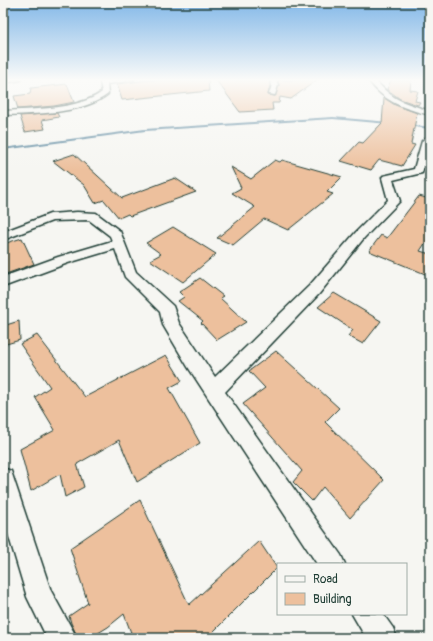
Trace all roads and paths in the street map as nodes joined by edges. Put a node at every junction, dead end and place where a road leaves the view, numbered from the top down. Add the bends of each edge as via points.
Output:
1 (43, 110) edge
2 (420, 110) edge
3 (3, 113) edge
4 (430, 113) edge
5 (430, 138) edge
6 (424, 172) edge
7 (3, 236) edge
8 (120, 243) junction
9 (3, 282) edge
10 (214, 391) junction
11 (3, 479) edge
12 (331, 563) edge
13 (367, 615) edge
14 (63, 638) edge
15 (383, 638) edge

1 - 3 street
2 - 4 street
5 - 6 street via 426,141
6 - 10 street via 387,178 394,201 360,235 314,290
7 - 8 street via 50,218 92,216 116,234
8 - 9 street
8 - 10 street via 130,274 167,310 171,325
10 - 12 street
11 - 14 street via 40,597
13 - 15 street

